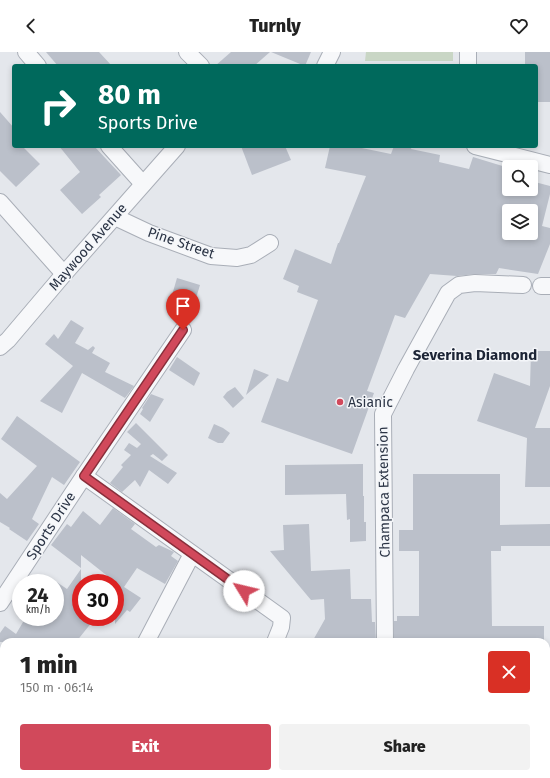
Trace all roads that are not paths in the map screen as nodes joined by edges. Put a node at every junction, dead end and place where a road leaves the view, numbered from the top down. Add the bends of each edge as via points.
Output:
1 (26, 52) edge
2 (187, 52) edge
3 (332, 52) edge
4 (468, 52) edge
5 (36, 64) edge
6 (199, 64) edge
7 (326, 64) edge
8 (468, 64) edge
9 (112, 148) edge
10 (175, 148) edge
11 (483, 148) edge
12 (550, 165) edge
13 (143, 184) junction
14 (0, 202) edge
15 (114, 217) junction
16 (270, 243) dead end
17 (64, 274) junction
18 (523, 285) dead end
19 (183, 330) dead end
20 (0, 347) edge
21 (84, 476) junction
22 (192, 554) junction
23 (0, 603) edge
24 (148, 638) edge
25 (276, 638) edge
26 (385, 638) edge

1 - 5 street
2 - 6 street
3 - 7 street
4 - 8 street
9 - 13 street
10 - 13 street, Maywood Avenue
11 - 12 street
13 - 15 street, Maywood Avenue
14 - 17 street
15 - 16 street, Pine Street via 211,256 237,258 252,255
15 - 17 street, Maywood Avenue
17 - 20 street, Maywood Avenue
18 - 26 street, Champaca Extension via 475,283 459,285 448,293 383,414
19 - 21 street, Sports Drive
21 - 22 street
21 - 23 street, Sports Drive
22 - 24 street
22 - 25 street via 282,618

